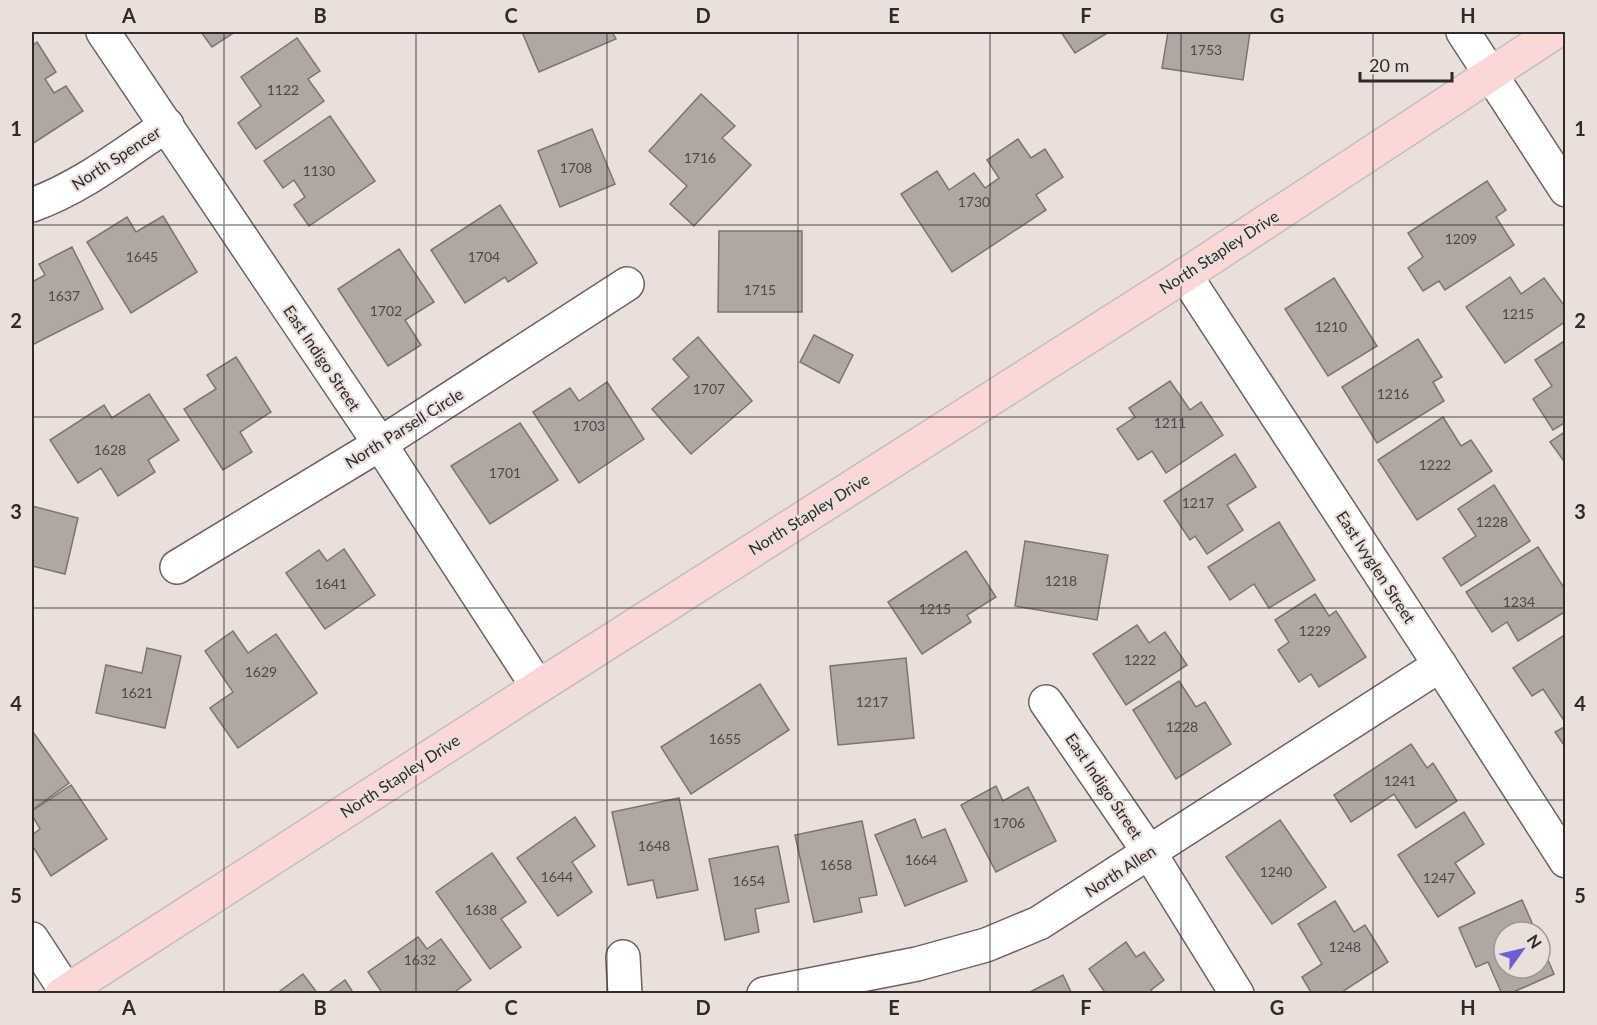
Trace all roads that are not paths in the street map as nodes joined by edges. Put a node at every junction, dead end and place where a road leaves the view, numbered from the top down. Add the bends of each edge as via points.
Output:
1 (103, 32) edge
2 (1463, 32) edge
3 (1555, 32) edge
4 (1491, 74) junction
5 (167, 125) junction
6 (1566, 190) edge
7 (32, 205) edge
8 (1185, 275) junction
9 (627, 284) dead end
10 (380, 444) junction
11 (177, 567) dead end
12 (1440, 665) junction
13 (538, 687) junction
14 (1047, 702) dead end
15 (1149, 852) junction
16 (1566, 861) edge
17 (32, 939) edge
18 (623, 957) dead end
19 (64, 992) edge
20 (625, 993) edge
21 (764, 993) edge
22 (1237, 993) edge

1 - 5 street, East Indigo Street
2 - 4 street
3 - 4 main road, North Stapley Drive
4 - 6 street
4 - 8 main road, North Stapley Drive
5 - 7 street, North Spencer via 85,181
5 - 10 street, East Indigo Street
8 - 12 street, East Ivyglen Street
8 - 13 main road, North Stapley Drive
9 - 10 street, North Parsell Circle
10 - 11 street, North Parsell Circle
10 - 13 street, East Indigo Street
12 - 15 street, North Allen
12 - 16 street, East Ivyglen Street
13 - 19 main road, North Stapley Drive
14 - 15 street, East Indigo Street
15 - 21 street, North Allen via 1039,923 986,945 917,964
15 - 22 street, East Indigo Street
17 - 19 street
18 - 20 street

